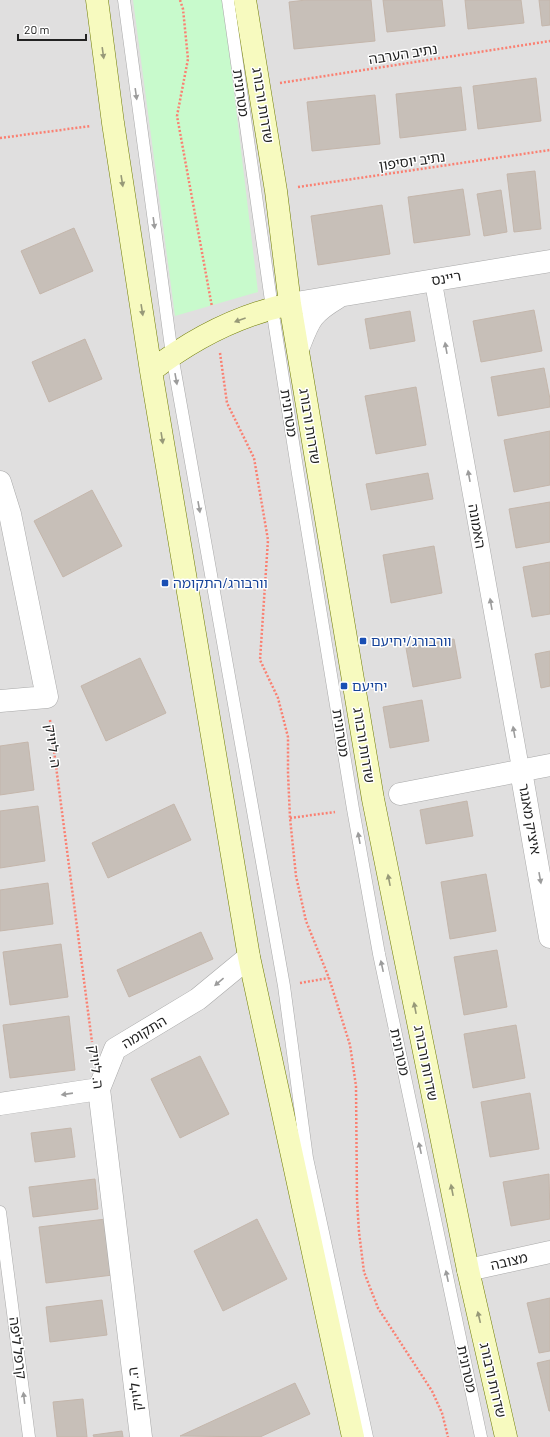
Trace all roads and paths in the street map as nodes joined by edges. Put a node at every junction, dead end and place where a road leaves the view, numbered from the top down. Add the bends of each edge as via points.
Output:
1 (96, 0) edge
2 (124, 0) edge
3 (180, 0) edge
4 (228, 0) edge
5 (245, 0) edge
6 (550, 41) edge
7 (260, 86) junction
8 (113, 123) junction
9 (0, 138) edge
10 (550, 150) edge
11 (276, 191) junction
12 (550, 260) edge
13 (433, 280) junction
14 (341, 296) junction
15 (281, 306) junction
16 (216, 329) junction
17 (298, 349) junction
18 (172, 355) junction
19 (151, 371) junction
20 (0, 482) edge
21 (47, 697) junction
22 (0, 701) edge
23 (550, 765) edge
24 (521, 771) junction
25 (400, 794) dead end
26 (353, 809) junction
27 (290, 818) junction
28 (550, 937) edge
29 (249, 957) junction
30 (329, 978) junction
31 (284, 986) junction
32 (92, 1042) dead end
33 (99, 1089) junction
34 (0, 1104) edge
35 (0, 1212) edge
36 (550, 1252) edge
37 (468, 1270) junction
38 (29, 1437) edge
39 (141, 1437) edge
40 (353, 1437) edge
41 (366, 1437) edge
42 (448, 1437) edge
43 (481, 1437) edge
44 (506, 1437) edge

1 -> 8 main road
2 -> 18 lane
3 - 16 path via 188,59 178,116
4 - 15 lane, מטרונית
5 - 7 main road, שדרות ורבורג
6 - 7 path, נתיב הערבה
7 - 11 main road, שדרות ורבורג
8 - 9 path
8 -> 19 main road
10 - 11 path, נתיב יוסיפון
11 - 15 main road, שדרות ורבורג
12 - 13 street, ריינס
13 - 14 street, ריינס
24 -> 13 street, האמונה
14 - 15 street, ריינס
14 - 17 street, ריינס via 314,314
15 -> 16 main road, ריינס
15 - 17 main road, שדרות ורבורג
15 - 26 lane, מטרונית
16 - 18 main road, ריינס
16 - 27 path via 227,403 254,458 268,540 260,660 278,698 288,737
37 -> 17 main road, שדרות ורבורג via 373,799
18 - 19 main road, ריינס
18 -> 31 lane
19 -> 29 main road
20 - 21 street via 10,514
21 - 22 street
21 - 32 path, ה. ליויק
23 - 24 street
24 - 25 street
24 -> 28 street, איציק מאנגר
26 - 27 path
43 -> 26 lane, מטרונית via 379,954
27 - 30 path via 296,876 306,921
29 -> 33 street, התקומה via 198,999 115,1049
29 - 40 main road
30 - 31 path
30 - 42 path via 350,1045 356,1086 359,1232 364,1272 378,1308 432,1391
31 - 41 lane via 307,1158
33 -> 34 street
33 - 39 street, ה. ליויק
38 -> 35 lane, קרפל ליפה
36 - 37 street, מצובה
44 -> 37 main road, שדרות ורבורג

